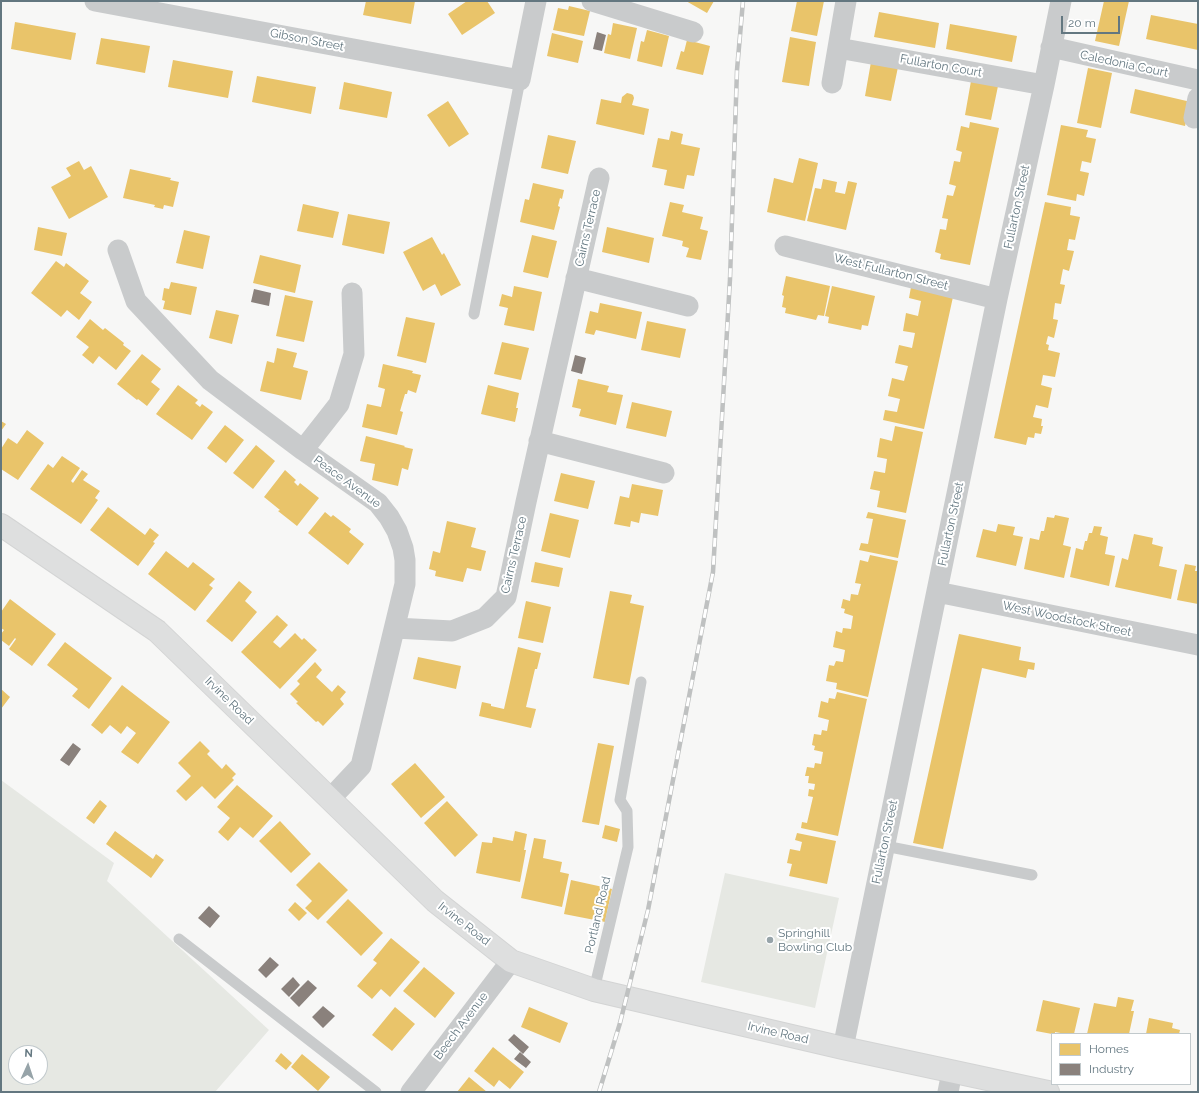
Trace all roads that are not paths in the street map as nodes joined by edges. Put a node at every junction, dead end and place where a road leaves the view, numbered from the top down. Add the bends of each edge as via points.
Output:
1 (95, 1) edge
2 (536, 1) edge
3 (592, 1) edge
4 (846, 1) edge
5 (1061, 1) edge
6 (693, 32) dead end
7 (1051, 47) junction
8 (838, 48) junction
9 (520, 80) junction
10 (1198, 80) edge
11 (832, 83) dead end
12 (1044, 85) junction
13 (1198, 98) edge
14 (1194, 118) dead end
15 (599, 178) dead end
16 (785, 246) dead end
17 (118, 250) dead end
18 (576, 278) junction
19 (352, 293) dead end
20 (997, 299) junction
21 (688, 306) dead end
22 (474, 314) dead end
23 (540, 441) junction
24 (303, 450) junction
25 (664, 473) dead end
26 (1, 525) edge
27 (937, 592) junction
28 (395, 628) junction
29 (1198, 646) edge
30 (641, 682) dead end
31 (330, 799) junction
32 (884, 846) junction
33 (1032, 875) dead end
34 (179, 939) dead end
35 (511, 961) junction
36 (594, 990) junction
37 (843, 1048) junction
38 (950, 1082) edge
39 (376, 1092) edge
40 (411, 1092) edge
41 (1048, 1092) edge

1 - 9 street, Gibson Street
2 - 9 street
3 - 6 street
4 - 8 street
5 - 7 street, Fullarton Street
7 - 10 street, Caledonia Court
7 - 12 street, Fullarton Street
8 - 11 street
8 - 12 street, Fullarton Court
9 - 22 lane
12 - 20 street, Fullarton Street
13 - 14 street
15 - 18 street, Cairns Terrace
16 - 20 street, West Fullarton Street
17 - 24 street, Peace Avenue via 136,301 210,380
18 - 21 street, Cairns Terrace
18 - 23 street, Cairns Terrace
19 - 24 street via 354,354 339,404
20 - 27 street, Fullarton Street
23 - 25 street
23 - 28 street, Cairns Terrace via 506,597 485,618 452,631
24 - 28 street, Peace Avenue via 378,503 397,531 403,548 405,584
26 - 31 main road, Irvine Road via 157,630
27 - 29 street, West Woodstock Street
27 - 32 street, Fullarton Street
28 - 31 street, Peace Avenue via 361,766
30 - 36 lane, Portland Road via 620,800 627,811 628,847
31 - 35 main road, Irvine Road via 435,901
32 - 33 lane
32 - 37 street, Fullarton Street
34 - 39 lane
35 - 36 main road, Irvine Road
35 - 40 street, Beech Avenue
36 - 37 main road, Irvine Road
37 - 38 main road, Irvine Road
38 - 41 main road, Irvine Road

